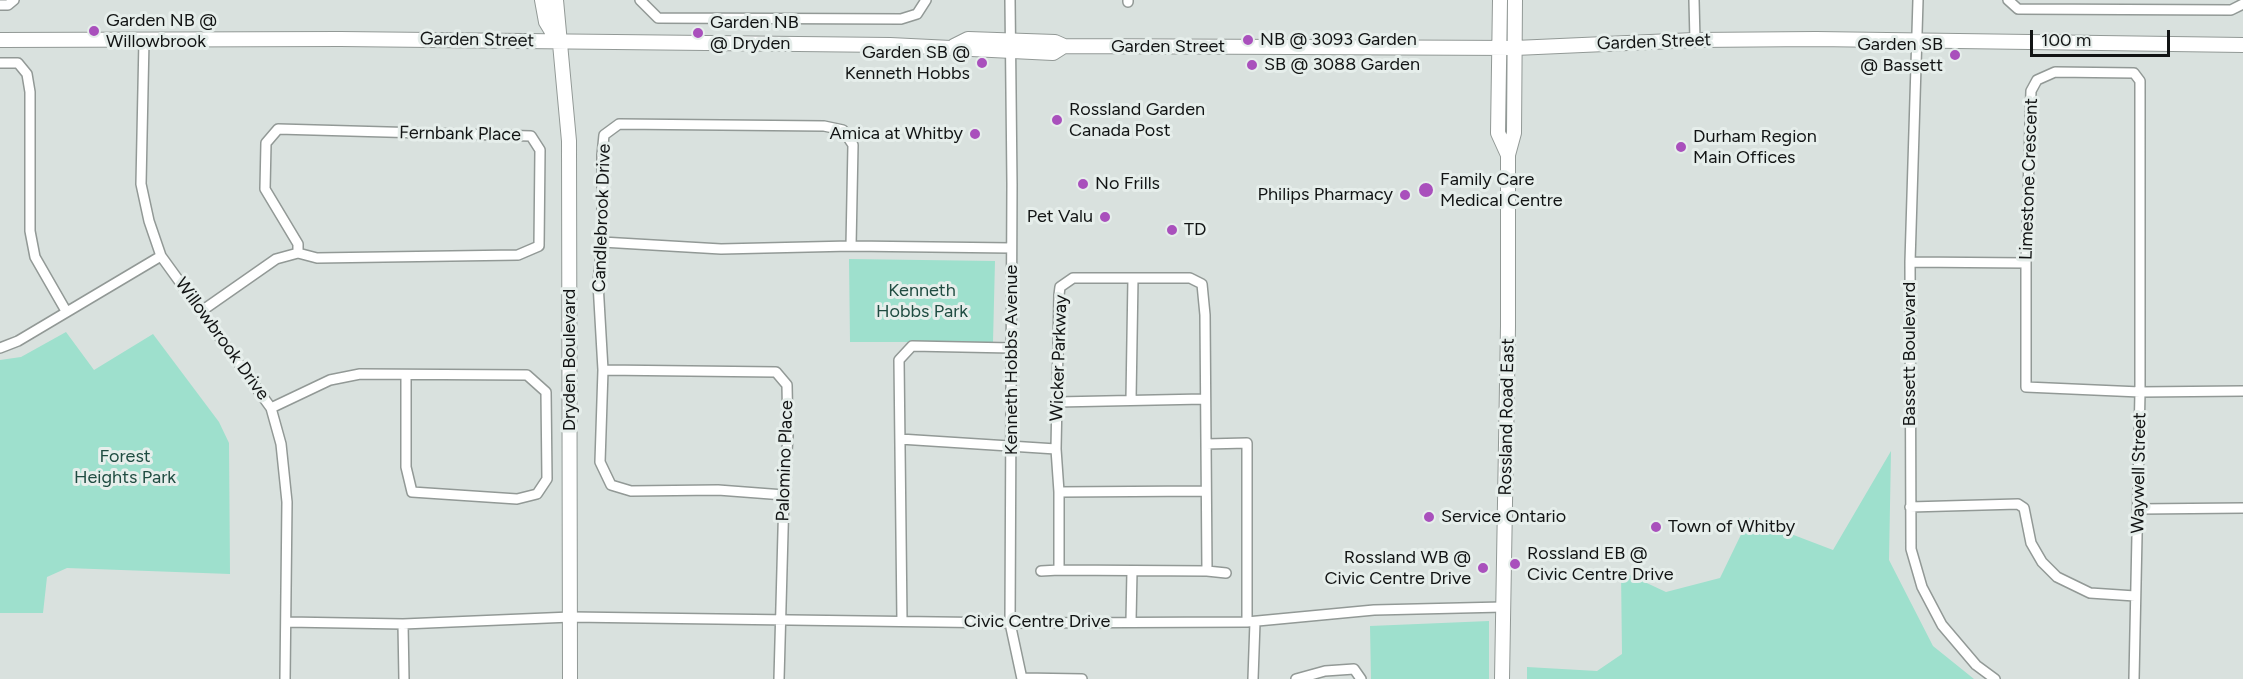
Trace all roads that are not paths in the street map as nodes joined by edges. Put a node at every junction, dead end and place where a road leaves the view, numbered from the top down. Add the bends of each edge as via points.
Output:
1 (14, 0) edge
2 (542, 0) edge
3 (556, 0) edge
4 (640, 0) edge
5 (926, 0) edge
6 (1010, 0) edge
7 (1500, 0) edge
8 (1515, 0) edge
9 (1694, 0) edge
10 (1918, 0) edge
11 (2008, 0) edge
12 (2243, 4) edge
13 (0, 5) edge
14 (1917, 39) junction
15 (0, 40) edge
16 (144, 40) junction
17 (1695, 40) junction
18 (558, 42) junction
19 (2243, 45) edge
20 (1012, 46) junction
21 (1508, 48) junction
22 (0, 63) edge
23 (602, 242) junction
24 (850, 246) junction
25 (1011, 248) junction
26 (298, 253) junction
27 (161, 256) junction
28 (1910, 262) junction
29 (2025, 263) junction
30 (2140, 267) joint
31 (1133, 278) junction
32 (203, 310) junction
33 (66, 311) junction
34 (0, 348) edge
35 (1012, 348) junction
36 (603, 370) junction
37 (406, 376) junction
38 (2243, 391) edge
39 (2140, 392) junction
40 (1131, 399) junction
41 (1204, 399) junction
42 (1057, 402) junction
43 (271, 408) junction
44 (900, 439) junction
45 (1012, 444) junction
46 (1206, 444) junction
47 (1056, 449) junction
48 (1205, 491) junction
49 (1059, 492) junction
50 (784, 495) junction
51 (1910, 507) junction
52 (2243, 508) edge
53 (2139, 509) junction
54 (1059, 570) junction
55 (1131, 571) junction
56 (1207, 571) junction
57 (1041, 572) dead end
58 (1226, 573) dead end
59 (2135, 596) junction
60 (1503, 607) junction
61 (571, 617) junction
62 (781, 619) junction
63 (902, 621) junction
64 (1131, 621) junction
65 (287, 622) junction
66 (1251, 622) junction
67 (1010, 623) junction
68 (403, 624) junction
69 (285, 679) edge
70 (404, 679) edge
71 (570, 679) edge
72 (779, 679) edge
73 (1022, 679) edge
74 (1082, 679) edge
75 (1253, 679) edge
76 (1296, 679) edge
77 (1361, 679) edge
78 (1502, 679) edge
79 (1995, 679) edge
80 (2134, 679) edge

1 - 13 street
2 - 18 street, Dryden Boulevard via 546,22
3 - 18 street, Dryden Boulevard
4 - 5 street via 658,18 889,19 917,14
6 - 20 street
7 - 21 street, Rossland Road East
8 - 21 street, Rossland Road East
9 - 17 street
10 - 14 street, Bassett Boulevard
11 - 12 street via 2018,9 2231,10
14 - 17 street, Garden Street
14 - 19 street, Garden Street
14 - 28 street, Bassett Boulevard
15 - 16 street, Garden Street
16 - 18 street, Garden Street
16 - 27 street, Willowbrook Drive via 141,184
17 - 21 street, Garden Street
18 - 20 street, Garden Street via 954,46 968,39
18 - 61 street, Dryden Boulevard via 569,141
20 - 21 street, Garden Street via 1054,42 1065,46
20 - 25 street, Kenneth Hobbs Avenue
21 - 60 street, Rossland Road East via 1514,133 1508,155
22 - 33 street via 18,63 27,74 30,231 35,257
23 - 24 street via 721,249
23 - 24 street, Candlebrook Drive via 604,135 619,124 824,126 843,130 853,145
23 - 36 street, Candlebrook Drive via 598,283
24 - 25 street
25 - 35 street, Kenneth Hobbs Avenue
26 - 26 street, Fernbank Place via 317,258 518,255 539,246 540,150 531,136 278,129 266,143 265,189 298,244
26 - 32 street, Fernbank Place via 276,259
27 - 32 street, Willowbrook Drive
27 - 33 street
28 - 29 street
28 - 51 street, Bassett Boulevard
29 - 30 street, Limestone Crescent via 2031,91 2037,80 2055,72 2134,73 2140,81
29 - 39 street, Limestone Crescent via 2026,387
30 - 39 street, Waywell Street
31 - 40 street
31 - 41 street, Wicker Parkway via 1190,278 1202,284
31 - 42 street, Wicker Parkway via 1073,278 1060,287
32 - 43 street, Willowbrook Drive
33 - 34 street
35 - 44 street via 912,346 899,360
35 - 45 street, Kenneth Hobbs Avenue
36 - 50 street, Candlebrook Drive via 600,462 611,485 631,491 718,490
36 - 50 street, Palomino Place via 776,372 787,385
37 - 37 street via 406,467 412,492 517,499 537,494 547,479 546,392 527,375
37 - 43 street via 360,374 330,380
38 - 39 street
39 - 53 street, Waywell Street
40 - 41 street
40 - 42 street
41 - 46 street, Wicker Parkway
42 - 47 street, Wicker Parkway
43 - 65 street, Willowbrook Drive via 281,444 287,502
44 - 45 street, Wicker Parkway
44 - 63 street
45 - 47 street, Wicker Parkway
45 - 67 street, Kenneth Hobbs Avenue
46 - 48 street, Wicker Parkway
46 - 66 street via 1247,443
47 - 49 street, Wicker Parkway
48 - 49 street
48 - 56 street, Wicker Parkway
49 - 54 street, Wicker Parkway
50 - 62 street, Palomino Place
51 - 59 street via 2018,504 2024,508 2031,543 2057,577 2090,593
51 - 79 street, Bassett Boulevard via 1911,549 1922,587 1942,625 1976,665
52 - 53 street
53 - 59 street, Waywell Street
54 - 55 street
54 - 57 street
55 - 56 street
55 - 64 street
56 - 58 street
59 - 80 street, Waywell Street
60 - 66 street, Civic Centre Drive via 1374,610
60 - 78 street, Rossland Road East
61 - 62 street, Civic Centre Drive
61 - 68 street, Civic Centre Drive
61 - 71 street, Dryden Boulevard
62 - 63 street, Civic Centre Drive
62 - 72 street, Palomino Place
63 - 67 street, Civic Centre Drive
64 - 66 street, Civic Centre Drive
64 - 67 street, Civic Centre Drive
65 - 68 street, Civic Centre Drive
65 - 69 street, Willowbrook Drive
66 - 75 street
67 - 73 street, Kenneth Hobbs Avenue
68 - 70 street
73 - 74 street
76 - 77 street via 1354,669

